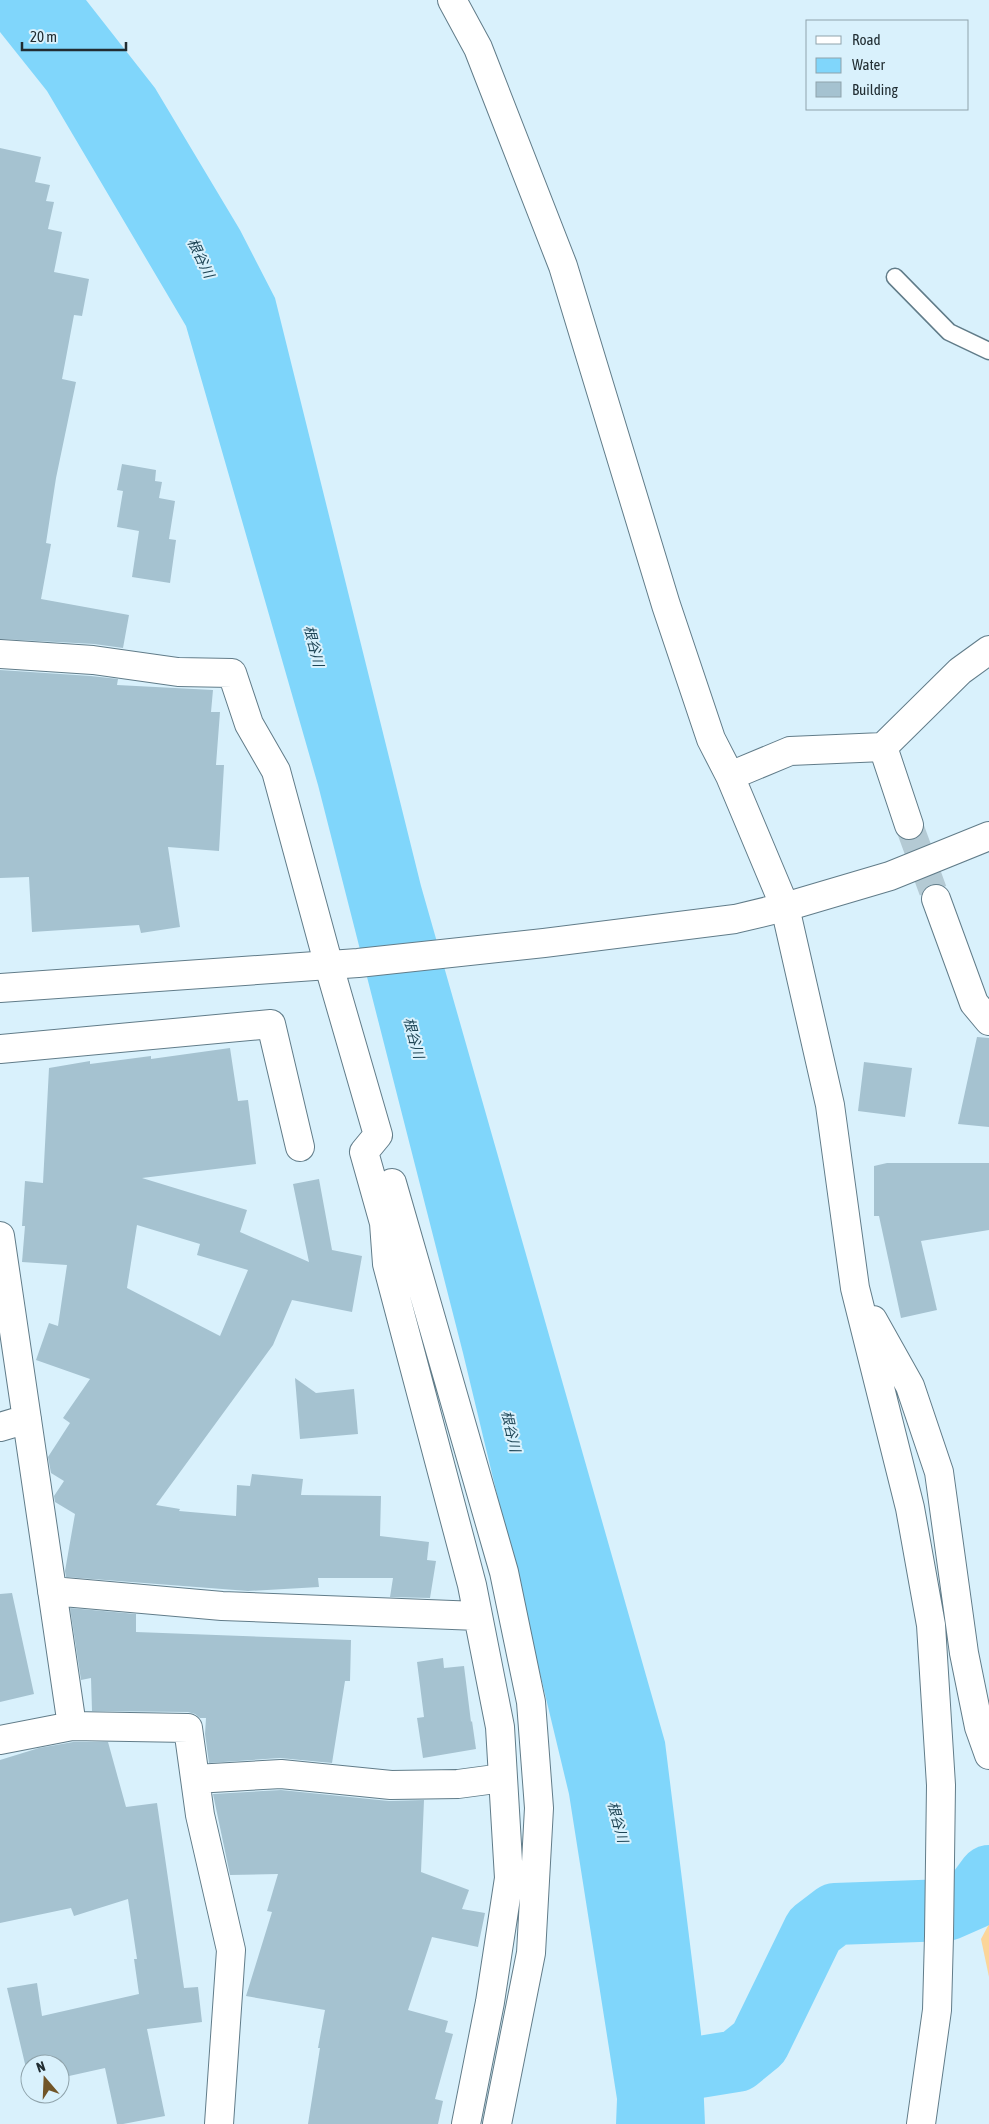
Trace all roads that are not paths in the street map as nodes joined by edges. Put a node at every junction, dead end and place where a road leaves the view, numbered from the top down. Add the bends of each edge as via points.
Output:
1 (452, 0) edge
2 (895, 277) dead end
3 (989, 351) edge
4 (989, 650) edge
5 (0, 654) edge
6 (883, 747) junction
7 (730, 776) junction
8 (909, 825) tunnel mouth
9 (989, 836) edge
10 (936, 899) tunnel mouth
11 (785, 907) junction
12 (329, 966) junction
13 (0, 988) edge
14 (989, 1021) edge
15 (0, 1049) edge
16 (378, 1135) junction
17 (300, 1147) dead end
18 (0, 1236) edge
19 (855, 1288) junction
20 (27, 1419) junction
21 (0, 1427) edge
22 (52, 1591) junction
23 (478, 1616) junction
24 (72, 1726) junction
25 (0, 1740) edge
26 (989, 1755) edge
27 (503, 1778) junction
28 (195, 1779) junction
29 (219, 2124) edge
30 (466, 2124) edge
31 (497, 2124) edge
32 (921, 2124) edge

1 - 7 street via 478,48 563,266 669,614 712,739
2 - 3 lane via 949,332
4 - 6 street via 960,671
5 - 12 street via 93,660 178,672 232,673 249,724 276,771
6 - 7 street via 790,751
6 - 8 street
7 - 11 street
9 - 11 street via 890,876
10 - 14 street via 974,1003
11 - 12 street via 734,919
11 - 19 street via 830,1105
12 - 13 street
12 - 16 street
15 - 17 street via 271,1024
16 - 23 street via 364,1152 384,1223 387,1264
16 - 31 street via 504,1572 531,1702 539,1808 532,1953
18 - 20 street
19 - 26 street via 910,1386 938,1472 964,1653 979,1727
19 - 32 street via 910,1508 931,1625 941,1785 939,1936 937,2010
20 - 21 street
20 - 22 street
22 - 23 street via 222,1606
22 - 24 street
23 - 27 street via 500,1727
24 - 25 street
24 - 28 street via 188,1728
27 - 28 street via 458,1784 391,1785 281,1774
27 - 30 street via 509,1878 490,2002
28 - 29 street via 200,1815 231,1950

